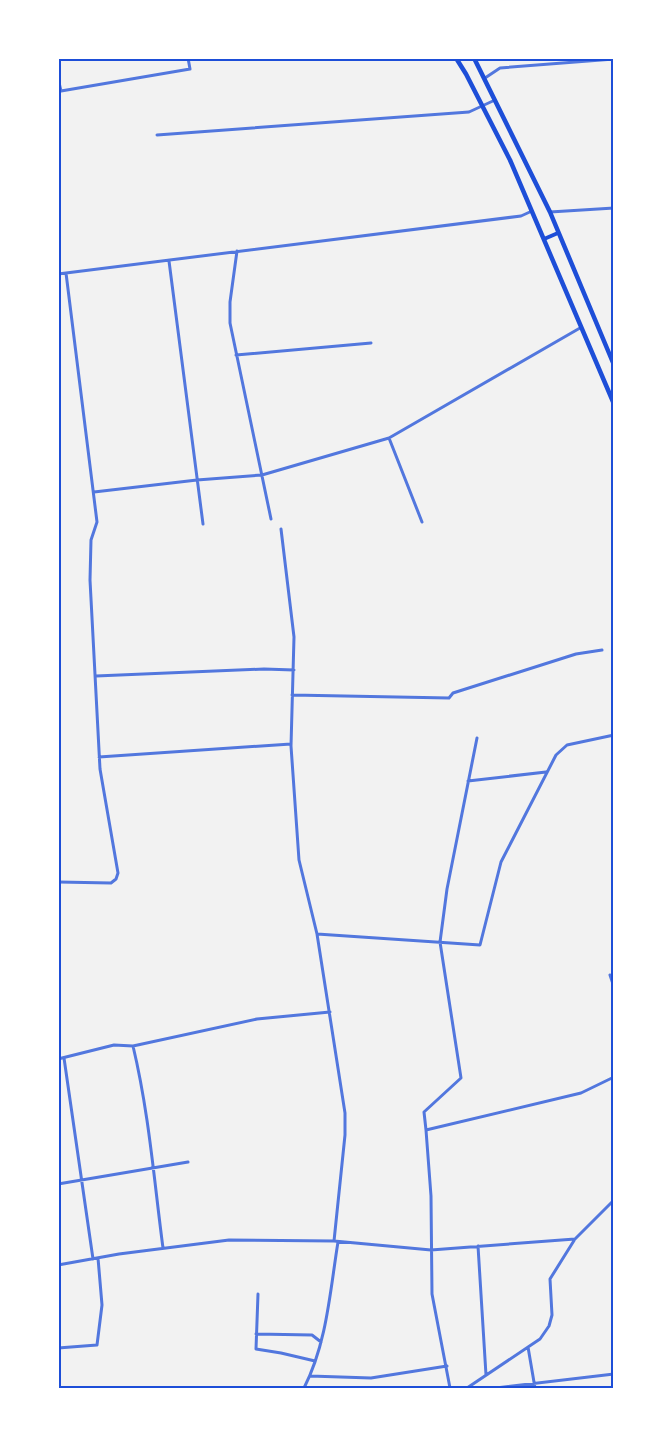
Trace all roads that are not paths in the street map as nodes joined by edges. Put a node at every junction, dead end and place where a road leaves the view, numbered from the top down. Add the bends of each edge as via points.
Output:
1 (188, 58) edge
2 (456, 58) edge
3 (474, 58) edge
4 (614, 60) edge
5 (58, 78) edge
6 (485, 78) junction
7 (495, 100) junction
8 (482, 106) junction
9 (157, 135) dead end
10 (614, 207) edge
11 (532, 210) junction
12 (550, 212) junction
13 (558, 233) junction
14 (544, 239) junction
15 (237, 251) junction
16 (169, 260) junction
17 (66, 273) junction
18 (58, 274) edge
19 (580, 328) junction
20 (371, 343) dead end
21 (236, 355) junction
22 (614, 364) edge
23 (614, 404) edge
24 (389, 438) junction
25 (262, 475) junction
26 (197, 480) junction
27 (94, 492) junction
28 (272, 519) dead end
29 (422, 522) dead end
30 (203, 524) dead end
31 (281, 529) dead end
32 (602, 650) dead end
33 (294, 670) junction
34 (96, 676) junction
35 (292, 695) junction
36 (614, 735) edge
37 (477, 738) dead end
38 (291, 744) junction
39 (99, 757) junction
40 (546, 772) junction
41 (468, 782) junction
42 (58, 882) edge
43 (316, 934) junction
44 (440, 942) junction
45 (610, 975) dead end
46 (614, 987) edge
47 (331, 1012) junction
48 (133, 1046) junction
49 (64, 1058) junction
50 (58, 1059) edge
51 (614, 1077) edge
52 (426, 1130) junction
53 (188, 1162) dead end
54 (153, 1168) junction
55 (82, 1180) junction
56 (58, 1184) edge
57 (614, 1200) edge
58 (575, 1239) junction
59 (336, 1241) junction
60 (478, 1246) junction
61 (162, 1248) junction
62 (431, 1250) junction
63 (98, 1258) junction
64 (93, 1259) junction
65 (58, 1265) edge
66 (258, 1294) dead end
67 (256, 1335) junction
68 (321, 1342) junction
69 (528, 1347) junction
70 (58, 1348) edge
71 (315, 1361) junction
72 (447, 1366) junction
73 (614, 1374) edge
74 (486, 1375) junction
75 (310, 1376) junction
76 (534, 1386) edge
77 (304, 1389) edge
78 (450, 1389) edge
79 (466, 1389) edge
80 (496, 1389) edge

1 - 5 street via 190,69 61,91
2 - 8 highway
3 - 6 highway
4 - 6 street via 500,68
6 - 7 highway
7 - 8 street
7 - 12 highway
8 - 9 street via 469,112
8 - 11 highway
10 - 12 street
11 - 14 highway
11 - 15 street via 521,216
12 - 13 highway
13 - 14 main road
13 - 22 highway
14 - 19 highway
15 - 16 street
15 - 21 street via 230,302
16 - 17 street
16 - 26 street
17 - 18 street
17 - 27 street
19 - 23 highway
19 - 24 street
20 - 21 street
21 - 25 street
24 - 25 street
24 - 29 street
25 - 26 street
25 - 28 street
26 - 27 street
26 - 30 street
27 - 34 street via 97,522 91,540 90,580
31 - 33 street
32 - 35 street via 576,654 453,693 449,698
33 - 34 street
33 - 35 street
34 - 39 street
35 - 38 street
36 - 40 street via 567,745
37 - 41 street
38 - 39 street
38 - 43 street via 299,860
39 - 42 street via 118,873 111,883
40 - 41 street
40 - 44 street via 501,862 480,945
41 - 44 street
43 - 44 street
43 - 47 street
44 - 52 street via 462,1078 424,1112
45 - 46 street
47 - 48 street via 257,1019
47 - 59 street via 345,1113
48 - 49 street via 114,1045
48 - 54 street
49 - 50 street
49 - 55 street
51 - 52 street via 581,1093
52 - 62 street
53 - 54 street
54 - 55 street
54 - 61 street
55 - 56 street
55 - 64 street
57 - 58 street
58 - 60 street
58 - 69 street via 550,1280 553,1309 549,1326
59 - 61 street via 229,1240
59 - 62 street
59 - 68 street
60 - 62 street
60 - 74 street
61 - 63 street
62 - 72 street via 432,1294
63 - 64 street
63 - 70 street via 102,1305 97,1345
64 - 65 street
66 - 67 street
67 - 68 street via 312,1335
67 - 71 street via 257,1350
68 - 71 street
69 - 74 street
69 - 76 street
71 - 75 street
72 - 75 street via 371,1378
72 - 78 street
73 - 76 street
74 - 79 street
75 - 77 street
76 - 80 street

